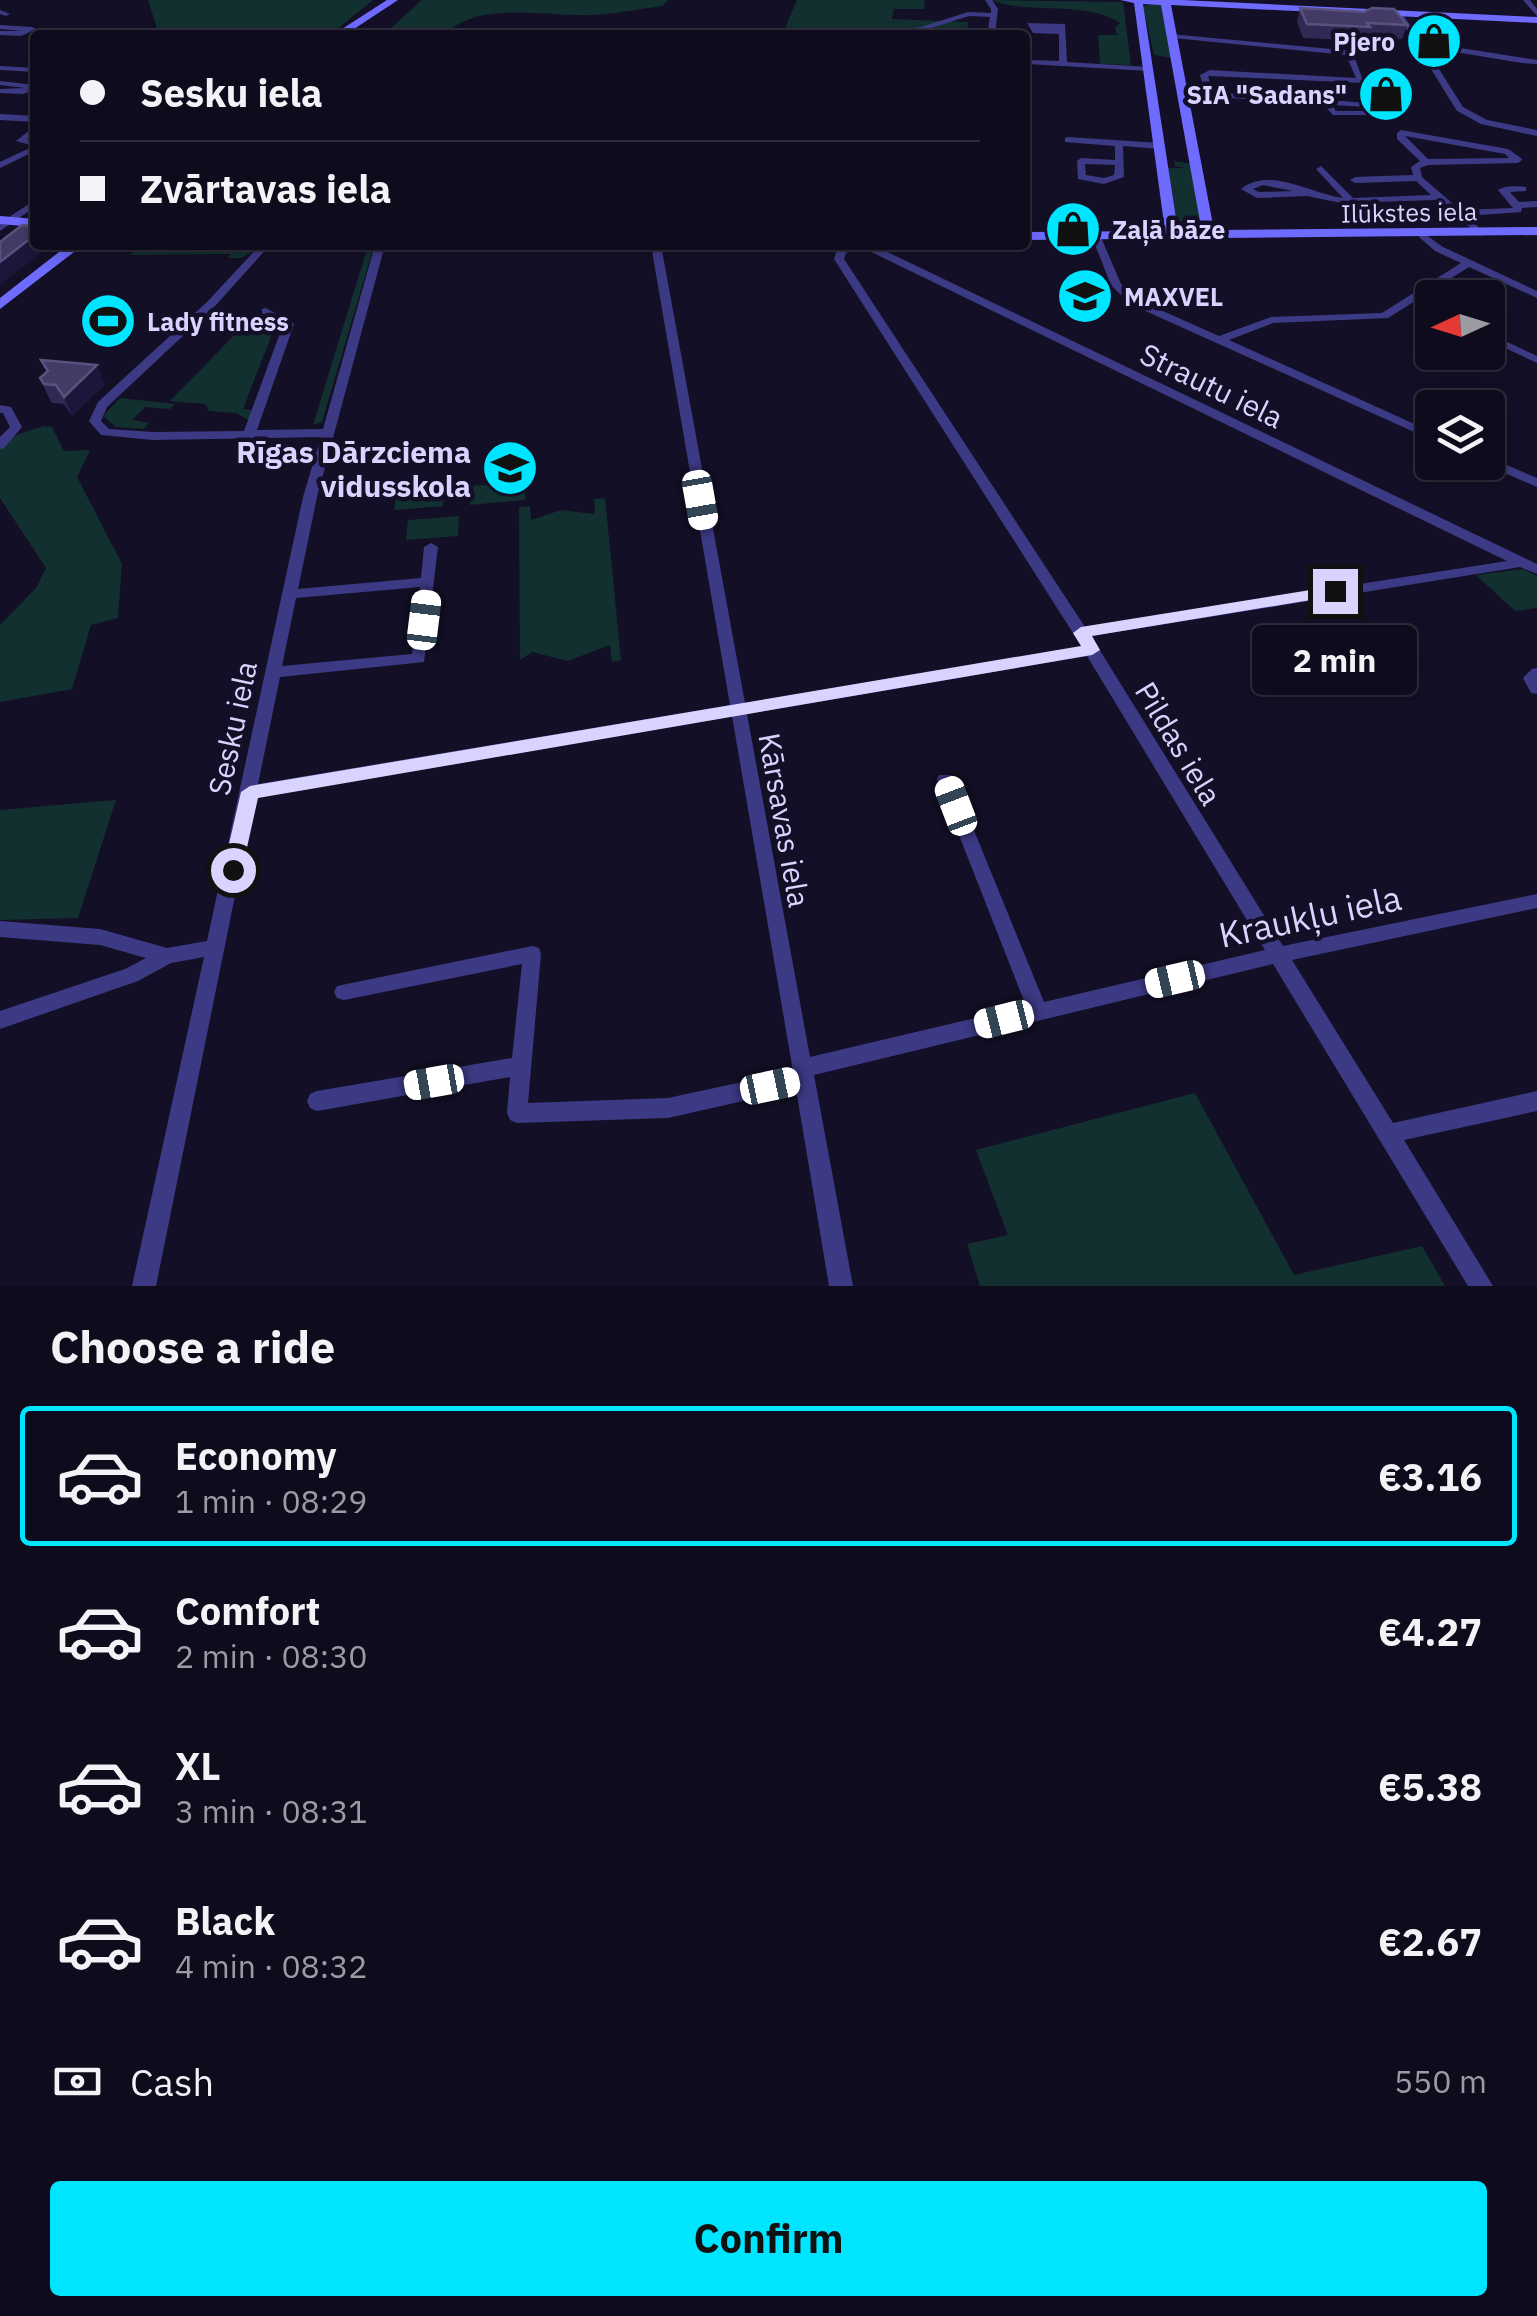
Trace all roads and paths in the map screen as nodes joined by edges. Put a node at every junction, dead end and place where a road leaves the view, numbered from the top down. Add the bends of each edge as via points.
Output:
1 (381, 0) edge
2 (392, 0) edge
3 (988, 0) edge
4 (1126, 0) edge
5 (1138, 0) edge
6 (1246, 0) edge
7 (1526, 0) edge
8 (1166, 1) edge
9 (1398, 7) edge
10 (994, 11) junction
11 (1537, 16) edge
12 (346, 30) edge
13 (347, 30) edge
14 (922, 30) edge
15 (992, 30) edge
16 (1062, 32) dead end
17 (1173, 36) junction
18 (1419, 44) junction
19 (1176, 56) junction
20 (1062, 59) junction
21 (1030, 62) dead end
22 (1537, 62) edge
23 (1157, 63) junction
24 (0, 68) edge
25 (30, 70) edge
26 (0, 83) edge
27 (30, 86) edge
28 (0, 91) edge
29 (30, 91) edge
30 (1184, 94) junction
31 (1210, 95) junction
32 (1326, 102) junction
33 (0, 117) edge
34 (30, 119) edge
35 (1537, 132) edge
36 (1068, 140) dead end
37 (1119, 144) junction
38 (1160, 146) junction
39 (30, 149) edge
40 (1426, 162) junction
41 (1119, 163) dead end
42 (0, 165) edge
43 (1321, 169) dead end
44 (1418, 178) junction
45 (1355, 180) dead end
46 (1529, 187) edge
47 (1308, 193) junction
48 (1440, 197) junction
49 (1349, 199) junction
50 (1537, 204) edge
51 (1517, 205) junction
52 (30, 206) edge
53 (1206, 208) junction
54 (1458, 213) junction
55 (3, 223) edge
56 (30, 223) edge
57 (1537, 231) edge
58 (1480, 233) junction
59 (1422, 234) junction
60 (1030, 236) edge
61 (1097, 236) junction
62 (1172, 236) junction
63 (1193, 236) junction
64 (1282, 236) junction
65 (70, 250) edge
66 (261, 250) edge
67 (379, 250) edge
68 (657, 250) edge
69 (847, 250) edge
70 (873, 250) edge
71 (1468, 263) junction
72 (1537, 295) edge
73 (1414, 298) joint
74 (0, 306) edge
75 (266, 312) dead end
76 (1220, 340) junction
77 (1505, 344) edge
78 (1537, 360) edge
79 (2, 410) edge
80 (1415, 428) edge
81 (250, 432) junction
82 (325, 434) junction
83 (0, 445) edge
84 (1505, 469) edge
85 (1537, 483) edge
86 (431, 547) dead end
87 (1521, 562) junction
88 (1537, 570) edge
89 (428, 582) junction
90 (290, 594) junction
91 (1081, 633) junction
92 (1092, 650) junction
93 (274, 672) junction
94 (1537, 673) edge
95 (1537, 689) edge
96 (738, 711) junction
97 (946, 780) dead end
98 (250, 792) junction
99 (1537, 901) edge
100 (0, 930) edge
101 (216, 947) junction
102 (1278, 955) junction
103 (168, 956) junction
104 (344, 992) dead end
105 (1038, 1011) junction
106 (0, 1020) edge
107 (522, 1066) junction
108 (804, 1073) junction
109 (317, 1101) dead end
110 (1537, 1101) edge
111 (1388, 1134) junction
112 (144, 1286) edge
113 (840, 1286) edge
114 (1481, 1286) edge

1 - 12 street
2 - 13 street
3 - 10 street
4 - 5 street
5 - 8 street
5 - 23 street
6 - 9 street
7 - 11 street
8 - 9 street
8 - 17 street
9 - 11 street
9 - 18 street
10 - 14 street
10 - 15 street
16 - 20 street
17 - 19 street
17 - 31 street via 1349,53 1361,80 1210,72 1204,74
18 - 22 street via 1466,46
18 - 35 street via 1460,109 1484,122
19 - 23 street
19 - 30 street
20 - 21 street
20 - 23 street
23 - 38 street
24 - 25 street
26 - 27 street
28 - 29 street
30 - 31 street
30 - 53 street
31 - 32 street
32 - 32 street via 1369,105 1376,114 1333,112
33 - 34 street
36 - 37 street
37 - 38 street
37 - 41 street
38 - 62 street
39 - 42 street
40 - 40 street via 1481,161 1518,160 1508,152 1401,133
40 - 44 street via 1415,167
43 - 49 street
44 - 45 street
44 - 48 street
46 - 51 street via 1503,190
47 - 47 street via 1274,183 1246,189 1257,194
47 - 49 street
48 - 49 street
48 - 54 street
50 - 51 street
51 - 54 street via 1513,211
52 - 55 street
53 - 63 street via 1208,228
53 - 64 street via 1230,228
54 - 58 street
55 - 56 street
57 - 58 street, Ilūkstes iela
58 - 59 street, Ilūkstes iela
59 - 64 street, Ilūkstes iela
59 - 71 street
60 - 61 street, Ilūkstes iela
61 - 62 street, Ilūkstes iela
61 - 76 street via 1123,293
62 - 63 street, Ilūkstes iela
63 - 64 street, Ilūkstes iela
65 - 74 street
66 - 81 street via 102,405 95,421 105,432 153,436
67 - 82 street, Sesku iela
68 - 96 street, Kārsavas iela
69 - 91 street, Pildas iela via 839,260
70 - 87 street, Strautu iela
71 - 72 street
71 - 73 street
73 - 76 street via 1372,319 1271,320
75 - 81 street via 289,324
76 - 80 street
77 - 78 street
79 - 83 street via 16,427
81 - 82 street
82 - 90 street, Sesku iela
84 - 85 street
86 - 89 street
87 - 88 street, Strautu iela
87 - 91 street
89 - 90 street
89 - 93 street via 419,658
90 - 93 street, Sesku iela
91 - 92 street, Pildas iela
92 - 96 street
92 - 102 street, Pildas iela
93 - 98 street, Sesku iela
94 - 95 street via 1531,678
96 - 98 street
96 - 108 street, Kārsavas iela
97 - 105 street
98 - 101 street, Sesku iela
99 - 102 street, Kraukļu iela
100 - 103 street via 89,935
101 - 103 street
101 - 112 street, Sesku iela
102 - 105 street, Kraukļu iela
102 - 111 street, Pildas iela
103 - 106 street via 131,976
104 - 107 street via 532,954
105 - 108 street, Kraukļu iela
107 - 108 street, Kraukļu iela via 518,1113 668,1108
107 - 109 street
108 - 113 street, Kārsavas iela
110 - 111 street
111 - 114 street, Pildas iela

